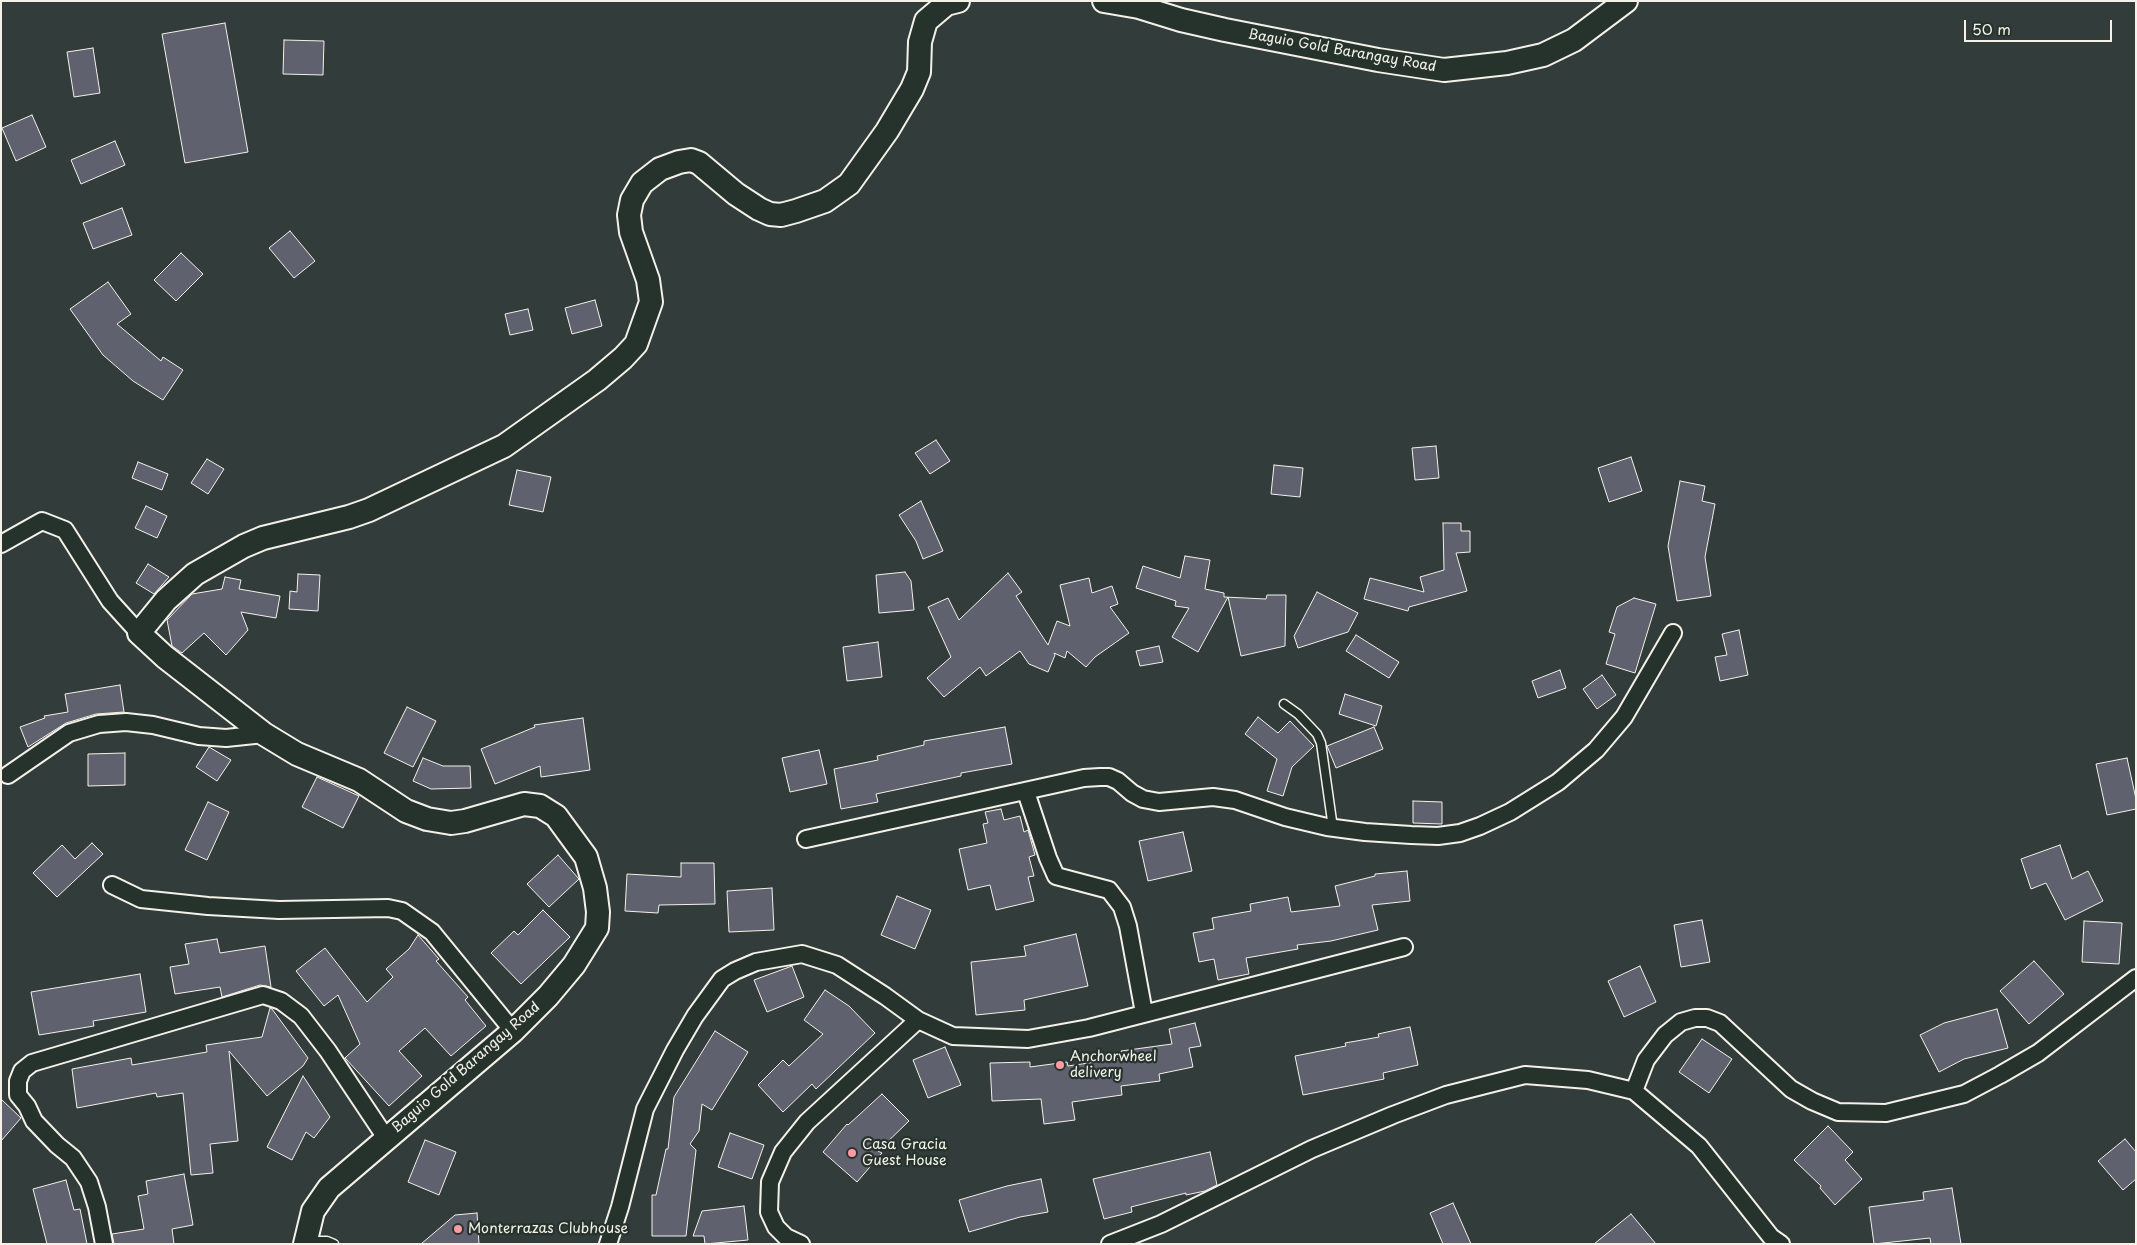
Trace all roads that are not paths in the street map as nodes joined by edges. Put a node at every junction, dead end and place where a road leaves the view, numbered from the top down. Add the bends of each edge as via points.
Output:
1 (958, 1) edge
2 (1104, 1) edge
3 (1626, 1) edge
4 (1, 544) edge
5 (139, 633) junction
6 (1673, 633) dead end
7 (1284, 704) dead end
8 (264, 734) junction
9 (8, 774) dead end
10 (1026, 792) junction
11 (1332, 828) junction
12 (806, 839) dead end
13 (112, 885) dead end
14 (1404, 947) dead end
15 (2136, 978) edge
16 (1144, 1013) junction
17 (918, 1020) junction
18 (513, 1031) junction
19 (1634, 1091) junction
20 (386, 1138) junction
21 (305, 1242) edge
22 (104, 1244) edge
23 (334, 1244) edge
24 (608, 1244) edge
25 (801, 1244) edge
26 (1110, 1244) edge
27 (1782, 1244) edge

1 - 5 street via 946,4 926,21 920,42 919,72 912,89 850,184 825,201 796,212 770,214 736,194 699,162 691,160 660,169 642,183 632,200 629,215 651,302 636,344 597,380 504,446 369,510 244,546 195,574 166,600
2 - 3 street, Baguio Gold Barangay Road via 1225,30 1444,70 1507,63 1543,55 1574,40
4 - 5 street via 42,522 65,530 110,601
5 - 8 street, Baguio Gold Barangay Road
6 - 11 street via 1624,718 1596,750 1558,782 1510,812 1460,833 1438,836
7 - 11 lane via 1317,734 1321,743
8 - 9 street via 226,738 126,722 98,724 69,732
8 - 18 street, Baguio Gold Barangay Road via 298,754 359,780 406,811 427,819 465,821 524,804 540,806 556,816 586,857 595,888 597,928 574,966
10 - 11 street via 1084,778 1109,777 1143,799 1159,802 1204,796 1235,800
10 - 12 street
10 - 16 street via 1056,876 1109,890 1122,906
13 - 18 street via 141,899 208,906 279,910 402,910 432,932
14 - 16 street
15 - 19 street via 2038,1053 2000,1075 1964,1094 1903,1110 1838,1112 1812,1101 1791,1089 1720,1023 1707,1018 1681,1022 1665,1035 1646,1060
16 - 17 street via 1089,1028 1028,1039 953,1036
17 - 24 street via 837,965 802,954 756,962 722,980 675,1050 646,1110
17 - 25 street via 807,1122 783,1152 770,1182 769,1212 786,1237
18 - 20 street, Baguio Gold Barangay Road
19 - 26 street via 1588,1080 1525,1075 1446,1095 1312,1149 1161,1224
19 - 27 street via 1699,1146 1771,1237
20 - 21 street, Baguio Gold Barangay Road via 330,1188 313,1211
20 - 22 street via 301,1016 280,1001 263,995 32,1063 22,1071 18,1095 34,1121 73,1158 89,1182
21 - 23 lane via 327,1241

